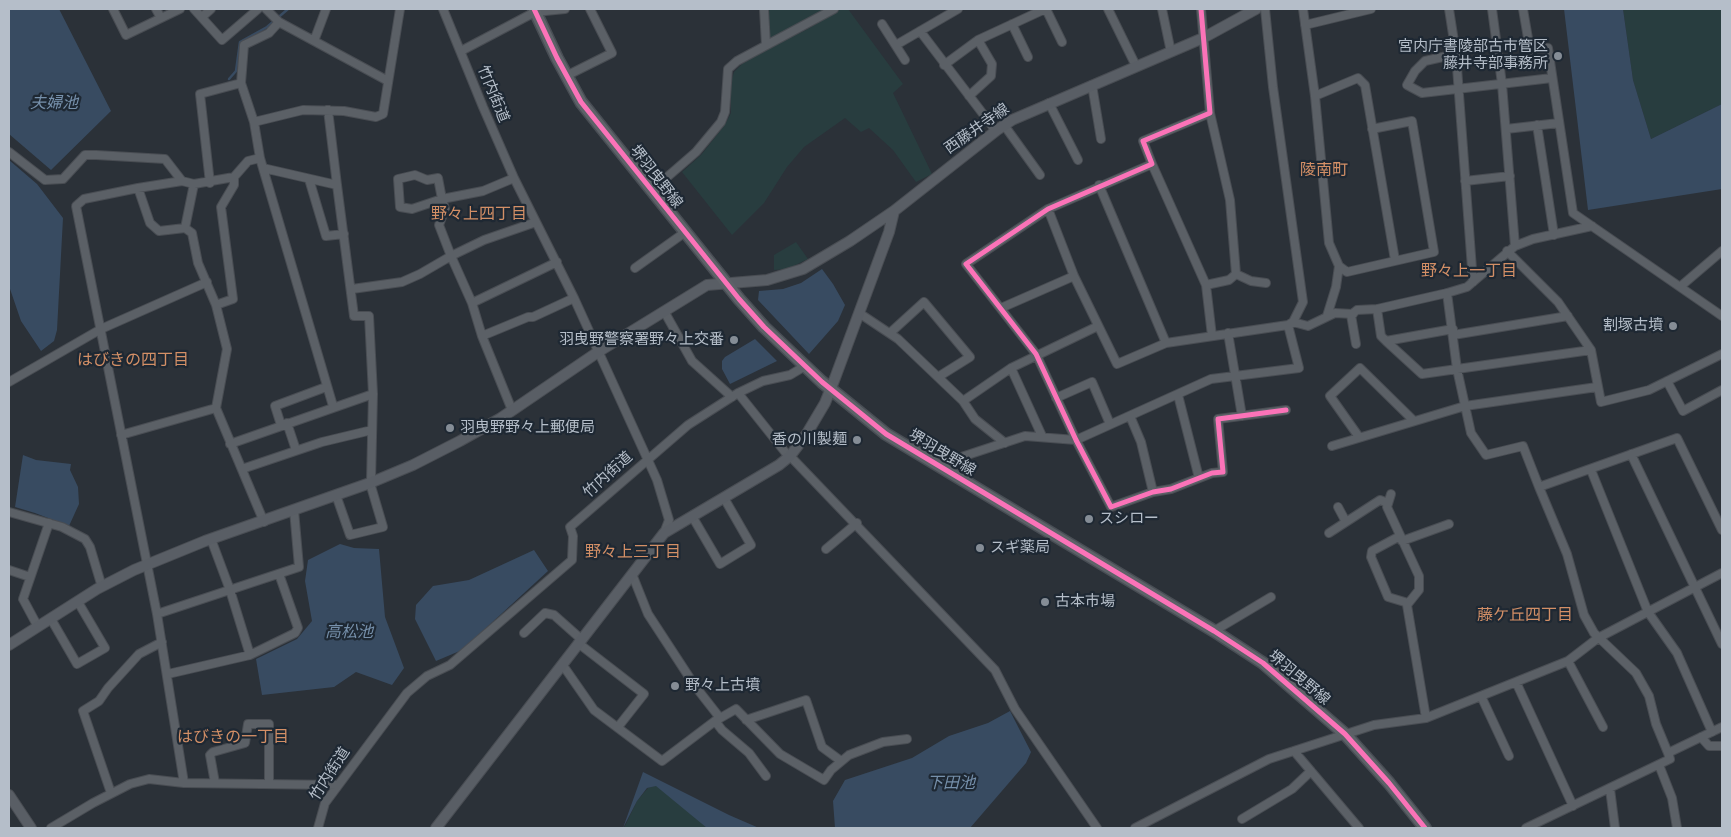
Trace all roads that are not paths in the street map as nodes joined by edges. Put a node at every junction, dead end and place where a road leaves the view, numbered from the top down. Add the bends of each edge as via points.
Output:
1 (113, 9) edge
2 (156, 9) edge
3 (180, 9) edge
4 (194, 9) edge
5 (211, 9) edge
6 (258, 9) edge
7 (266, 9) edge
8 (326, 9) edge
9 (400, 9) edge
10 (443, 9) edge
11 (565, 9) edge
12 (590, 9) edge
13 (764, 9) edge
14 (834, 9) edge
15 (958, 9) edge
16 (1045, 9) edge
17 (1108, 9) edge
18 (1162, 9) edge
19 (1201, 9) edge
20 (1256, 9) edge
21 (1264, 9) edge
22 (1303, 9) edge
23 (1371, 9) edge
24 (1449, 9) edge
25 (1492, 9) edge
26 (1524, 9) edge
27 (535, 10) edge
28 (202, 17) junction
29 (161, 18) junction
30 (279, 22) junction
31 (882, 24) dead end
32 (1012, 24) junction
33 (1305, 25) junction
34 (920, 31) junction
35 (1203, 38) junction
36 (978, 40) junction
37 (314, 41) junction
38 (1062, 42) dead end
39 (766, 45) junction
40 (896, 45) junction
41 (461, 50) junction
42 (1171, 52) junction
43 (1456, 54) junction
44 (1028, 57) dead end
45 (906, 60) dead end
46 (944, 65) junction
47 (1136, 66) junction
48 (566, 76) junction
49 (1552, 78) junction
50 (388, 81) junction
51 (241, 82) junction
52 (1092, 84) junction
53 (1502, 84) junction
54 (1458, 89) junction
55 (968, 96) junction
56 (1315, 96) junction
57 (1049, 103) junction
58 (328, 110) junction
59 (1210, 113) junction
60 (254, 122) junction
61 (1559, 123) junction
62 (1537, 126) junction
63 (1000, 128) junction
64 (1372, 129) junction
65 (1506, 129) junction
66 (1101, 139) dead end
67 (9, 152) edge
68 (260, 158) junction
69 (1078, 160) dead end
70 (1152, 164) junction
71 (263, 168) junction
72 (1040, 175) dead end
73 (1510, 176) junction
74 (234, 178) junction
75 (514, 178) junction
76 (309, 179) junction
77 (182, 181) junction
78 (1465, 181) junction
79 (210, 182) junction
80 (194, 184) junction
81 (337, 185) junction
82 (1099, 185) junction
83 (138, 188) junction
84 (651, 191) junction
85 (442, 199) junction
86 (1048, 210) junction
87 (894, 211) junction
88 (536, 222) junction
89 (1592, 226) junction
90 (185, 228) junction
91 (684, 232) junction
92 (344, 234) junction
93 (1554, 235) junction
94 (1515, 246) junction
95 (1507, 251) junction
96 (1722, 251) edge
97 (451, 256) junction
98 (1395, 260) junction
99 (557, 262) junction
100 (1339, 266) junction
101 (635, 268) dead end
102 (1236, 274) junction
103 (1074, 276) junction
104 (207, 282) junction
105 (725, 282) junction
106 (1266, 282) dead end
107 (1474, 282) junction
108 (1206, 285) junction
109 (1682, 286) junction
110 (352, 289) junction
111 (1447, 293) junction
112 (574, 298) junction
113 (472, 303) junction
114 (216, 305) junction
115 (1001, 308) junction
116 (1377, 309) junction
117 (664, 311) junction
118 (859, 313) junction
119 (1353, 314) junction
120 (1327, 316) junction
121 (1568, 316) junction
122 (1722, 316) edge
123 (1290, 324) junction
124 (1098, 326) junction
125 (101, 329) junction
126 (1453, 332) junction
127 (890, 333) junction
128 (1228, 333) junction
129 (482, 336) junction
130 (1212, 336) junction
131 (1386, 341) junction
132 (1166, 343) junction
133 (1356, 344) dead end
134 (1591, 350) junction
135 (598, 352) junction
136 (1036, 354) junction
137 (1722, 354) edge
138 (805, 366) junction
139 (1011, 368) junction
140 (1457, 369) junction
141 (1237, 376) junction
142 (938, 377) junction
143 (1667, 381) junction
144 (9, 382) edge
145 (1597, 386) junction
146 (326, 387) junction
147 (830, 389) junction
148 (1722, 390) edge
149 (373, 394) junction
150 (735, 395) junction
151 (1178, 395) junction
152 (1056, 398) junction
153 (963, 401) junction
154 (333, 406) junction
155 (1465, 406) junction
156 (216, 408) junction
157 (512, 410) junction
158 (1286, 410) dead end
159 (1130, 416) junction
160 (1242, 416) junction
161 (1414, 421) junction
162 (284, 424) junction
163 (1110, 424) junction
164 (372, 430) junction
165 (121, 435) junction
166 (1042, 436) junction
167 (1359, 438) junction
168 (1076, 440) junction
169 (1005, 443) junction
170 (230, 444) junction
171 (1332, 446) dead end
172 (296, 450) junction
173 (1631, 454) junction
174 (790, 456) junction
175 (646, 459) junction
176 (937, 465) junction
177 (242, 469) junction
178 (1591, 470) junction
179 (1199, 478) junction
180 (370, 482) junction
181 (1539, 487) junction
182 (1153, 492) junction
183 (1391, 494) dead end
184 (336, 495) junction
185 (724, 498) junction
186 (1388, 503) junction
187 (1338, 508) dead end
188 (294, 510) junction
189 (9, 512) edge
190 (692, 516) junction
191 (264, 522) junction
192 (1346, 522) junction
193 (49, 523) junction
194 (857, 523) junction
195 (1449, 524) dead end
196 (1722, 530) edge
197 (664, 532) junction
198 (1329, 532) dead end
199 (211, 539) junction
200 (1401, 539) junction
201 (826, 549) dead end
202 (146, 565) junction
203 (9, 570) edge
204 (1722, 573) edge
205 (279, 574) junction
206 (632, 574) junction
207 (30, 577) junction
208 (102, 587) junction
209 (1695, 587) junction
210 (230, 590) junction
211 (1270, 597) dead end
212 (78, 602) junction
213 (1408, 603) junction
214 (1648, 612) junction
215 (157, 614) junction
216 (51, 619) junction
217 (38, 627) junction
218 (1214, 631) junction
219 (524, 633) dead end
220 (1598, 638) junction
221 (580, 641) junction
222 (162, 642) junction
223 (1722, 644) edge
224 (9, 645) edge
225 (250, 655) junction
226 (1568, 660) junction
227 (562, 664) junction
228 (168, 674) junction
229 (1516, 682) junction
230 (1481, 696) junction
231 (1426, 718) junction
232 (718, 719) junction
233 (746, 720) junction
234 (618, 727) junction
235 (1603, 727) dead end
236 (1722, 727) edge
237 (1712, 732) junction
238 (1344, 734) junction
239 (1701, 737) junction
240 (907, 739) dead end
241 (1722, 746) edge
242 (1294, 751) junction
243 (1668, 753) junction
244 (1510, 756) dead end
245 (841, 761) junction
246 (1659, 764) junction
247 (1311, 771) junction
248 (766, 776) dead end
249 (184, 783) junction
250 (215, 783) junction
251 (268, 784) junction
252 (338, 784) junction
253 (1610, 789) junction
254 (112, 793) junction
255 (9, 795) edge
256 (1573, 806) junction
257 (1242, 819) dead end
258 (442, 826) edge
259 (31, 828) edge
260 (51, 828) edge
261 (318, 828) edge
262 (1097, 828) edge
263 (1135, 828) edge
264 (1359, 828) edge
265 (1425, 828) edge
266 (1526, 828) edge
267 (1615, 828) edge
268 (1676, 828) edge

1 - 29 street via 126,35
2 - 29 street
3 - 29 street
4 - 28 street
5 - 28 street
6 - 28 street via 222,40
7 - 30 street
8 - 37 street
9 - 50 street
10 - 41 street, 竹内街道
11 - 27 street
12 - 48 street via 612,54
13 - 39 street
14 - 39 street
15 - 34 street
16 - 32 street
16 - 38 street
17 - 47 street
18 - 42 street
19 - 35 street
20 - 35 street, 西藤井寺線
21 - 123 street via 1303,302
22 - 33 street
23 - 33 street
24 - 43 street
25 - 53 street
26 - 49 street via 1530,50 1548,48
27 - 41 street
27 - 48 main road, 堺羽曳野線
30 - 37 street
30 - 51 street via 269,33 244,45
31 - 40 street
32 - 36 street
32 - 44 street
33 - 56 street
34 - 40 street
34 - 46 street
35 - 42 street, 西藤井寺線
35 - 59 street
36 - 46 street
36 - 55 street via 992,64 991,76
37 - 50 street
39 - 84 street via 728,69 725,112 721,122 696,152
40 - 45 street
41 - 75 street, 竹内街道
42 - 47 street, 西藤井寺線
43 - 54 street
43 - 54 street via 1425,61 1408,85 1422,93
46 - 55 street
47 - 52 street, 西藤井寺線
48 - 84 main road, 堺羽曳野線 via 581,102
49 - 53 street
49 - 61 street
50 - 58 street via 383,114 376,117
51 - 60 street
51 - 79 street via 200,94
52 - 57 street, 西藤井寺線
52 - 66 street
53 - 54 street
53 - 65 street
54 - 78 street
55 - 63 street
56 - 64 street via 1358,78 1365,84
56 - 100 street via 1329,243
57 - 63 street, 西藤井寺線
57 - 69 street
58 - 60 street via 303,110
58 - 81 street
59 - 70 street via 1143,141
59 - 102 street via 1230,200
60 - 68 street
61 - 62 street
61 - 89 street via 1573,213
62 - 65 street
62 - 93 street
63 - 72 street
63 - 87 street, 西藤井寺線
64 - 98 street
64 - 98 street via 1412,121 1434,252
65 - 73 street
67 - 77 street via 45,180 63,179 85,156 96,155 165,159
68 - 71 street
68 - 74 street via 248,161
70 - 82 street
70 - 108 street
71 - 76 street
71 - 146 street
73 - 78 street
73 - 94 street
74 - 79 street
74 - 114 street via 234,185 221,207 233,299
75 - 85 street via 483,191
75 - 88 street, 竹内街道
76 - 81 street
76 - 92 street via 326,236
77 - 80 street
77 - 83 street
78 - 107 street
79 - 80 street
80 - 90 street
81 - 92 street
82 - 86 street
82 - 132 street
83 - 90 street via 150,223 159,231
83 - 125 street via 84,198 76,206
84 - 91 main road, 堺羽曳野線
85 - 85 street via 438,178 427,180 414,175 398,179 400,207 412,209
85 - 97 street via 445,209 439,225
86 - 103 street
86 - 115 street via 966,264
87 - 105 street, 西藤井寺線 via 792,274 767,280
87 - 118 street
88 - 97 street via 484,240
88 - 99 street, 竹内街道
89 - 93 street
89 - 109 street
90 - 104 street via 192,233 198,263
91 - 101 street
91 - 105 main road, 堺羽曳野線
92 - 110 street
93 - 94 street
94 - 95 street
95 - 107 street
95 - 121 street
96 - 109 street
97 - 110 street via 402,282
97 - 113 street
98 - 100 street via 1347,272
99 - 112 street, 竹内街道
99 - 113 street
100 - 120 street
102 - 106 street via 1252,281
102 - 108 street via 1229,280
103 - 115 street
103 - 124 street
104 - 114 street
104 - 125 street
105 - 117 street, 西藤井寺線 via 706,285
105 - 138 main road, 堺羽曳野線 via 764,327
107 - 111 street
108 - 130 street
109 - 122 street
110 - 149 street via 354,316 369,316
111 - 116 street
111 - 126 street
112 - 129 street
112 - 135 street, 竹内街道
113 - 129 street
114 - 156 street via 227,349
115 - 136 street
116 - 119 street via 1357,310
116 - 131 street via 1381,336
117 - 135 street, 西藤井寺線
117 - 150 street via 692,361
118 - 127 street
118 - 147 street
119 - 120 street
119 - 133 street
120 - 123 street via 1308,326
121 - 126 street
121 - 134 street
123 - 128 street
123 - 141 street via 1299,368
124 - 132 street via 1117,364
124 - 136 street
125 - 144 street
125 - 165 street
126 - 131 street
126 - 140 street
127 - 142 street
127 - 142 street via 924,302 970,357
128 - 130 street
128 - 141 street
129 - 157 street
130 - 132 street
131 - 140 street via 1422,374
134 - 140 street
134 - 145 street
135 - 157 street, 西藤井寺線
135 - 175 street, 竹内街道
136 - 139 street
136 - 152 street
137 - 143 street
138 - 147 main road, 堺羽曳野線
138 - 150 street via 790,376 763,381
139 - 153 street
139 - 166 street
140 - 155 street
141 - 151 street via 1211,379
141 - 160 street
142 - 153 street
143 - 145 street via 1648,390 1601,402
143 - 148 street via 1683,411
145 - 155 street
146 - 154 street
146 - 162 street via 276,406
147 - 174 street via 806,435
147 - 176 main road, 堺羽曳野線 via 886,434
149 - 154 street
149 - 164 street
150 - 174 street
150 - 175 street via 688,425
151 - 159 street
151 - 179 street
152 - 163 street via 1092,382
152 - 168 street
153 - 169 street via 975,419
154 - 162 street
155 - 161 street
155 - 181 street via 1471,433 1486,455 1524,446
156 - 165 street
156 - 170 street
157 - 180 street, 西藤井寺線 via 413,465
158 - 160 street
159 - 163 street
159 - 182 street via 1141,442
160 - 179 street via 1218,419 1223,472
161 - 167 street
161 - 167 street via 1360,368 1330,396
162 - 170 street
162 - 172 street
163 - 168 street
164 - 172 street
164 - 180 street
165 - 202 street
166 - 168 street
166 - 169 street via 1025,436
167 - 171 street
168 - 182 street via 1111,506
169 - 176 street
170 - 177 street
172 - 177 street
173 - 178 street
173 - 196 street via 1677,438
173 - 209 street
174 - 185 street
174 - 194 street
175 - 197 street via 665,501 669,520
175 - 252 street, 竹内街道 via 570,527 572,560 450,665 427,676 407,693
176 - 218 main road, 堺羽曳野線
177 - 191 street
178 - 181 street
178 - 214 street
179 - 182 street
180 - 184 street, 西藤井寺線
180 - 184 street via 383,527 350,535
181 - 220 street via 1567,554 1584,615
183 - 186 street
184 - 188 street, 西藤井寺線
185 - 190 street
185 - 190 street via 750,545 720,564
186 - 192 street via 1380,500
186 - 200 street
187 - 192 street
188 - 191 street, 西藤井寺線
188 - 205 street via 299,567
189 - 193 street
190 - 197 street
191 - 199 street, 西藤井寺線
192 - 198 street
193 - 207 street
193 - 208 street via 85,539
194 - 201 street
194 - 262 street via 994,670 1015,709
195 - 200 street
197 - 206 street
199 - 202 street, 西藤井寺線
199 - 210 street
200 - 213 street via 1418,576 1419,590
200 - 213 street via 1372,551 1371,557 1388,598
202 - 208 street, 西藤井寺線
202 - 215 street
203 - 207 street
204 - 209 street
205 - 210 street
205 - 225 street via 298,628 295,633
206 - 221 street
206 - 232 street via 648,614
207 - 217 street via 23,599
208 - 212 street, 西藤井寺線
209 - 214 street
209 - 223 street
210 - 215 street
210 - 225 street
211 - 218 street
212 - 216 street, 西藤井寺線
212 - 216 street via 105,648 77,664
213 - 231 street
214 - 220 street
214 - 237 street via 1676,653
215 - 222 street
216 - 217 street, 西藤井寺線
217 - 224 street, 西藤井寺線
218 - 238 main road, 堺羽曳野線 via 1263,663
219 - 221 street via 545,613 554,615
220 - 226 street
220 - 243 street via 1636,672 1649,696
221 - 227 street
221 - 234 street via 644,694
222 - 228 street
222 - 254 street via 139,654 99,701 83,711
225 - 228 street
226 - 229 street
226 - 235 street
227 - 234 street via 594,710
227 - 258 street
228 - 249 street
229 - 230 street
229 - 256 street
230 - 231 street
230 - 244 street
231 - 238 street via 1374,725
232 - 233 street via 736,710
232 - 234 street via 662,761
232 - 248 street via 722,730 749,753
233 - 245 street via 780,754 824,780
233 - 245 street via 806,700 822,747
236 - 237 street
237 - 239 street
238 - 242 street
238 - 265 main road, 堺羽曳野線
239 - 241 street via 1709,746
239 - 243 street
240 - 245 street via 883,742
242 - 247 street
242 - 263 street via 1269,759
243 - 246 street via 1670,759
246 - 253 street
246 - 268 street via 1672,798
247 - 257 street via 1292,789
247 - 264 street
249 - 250 street
249 - 254 street via 149,779
250 - 251 street
250 - 251 street via 210,755 245,743 248,724 269,724
251 - 252 street
252 - 261 street, 竹内街道 via 325,803
253 - 256 street
253 - 267 street
254 - 260 street
255 - 259 street
256 - 266 street

